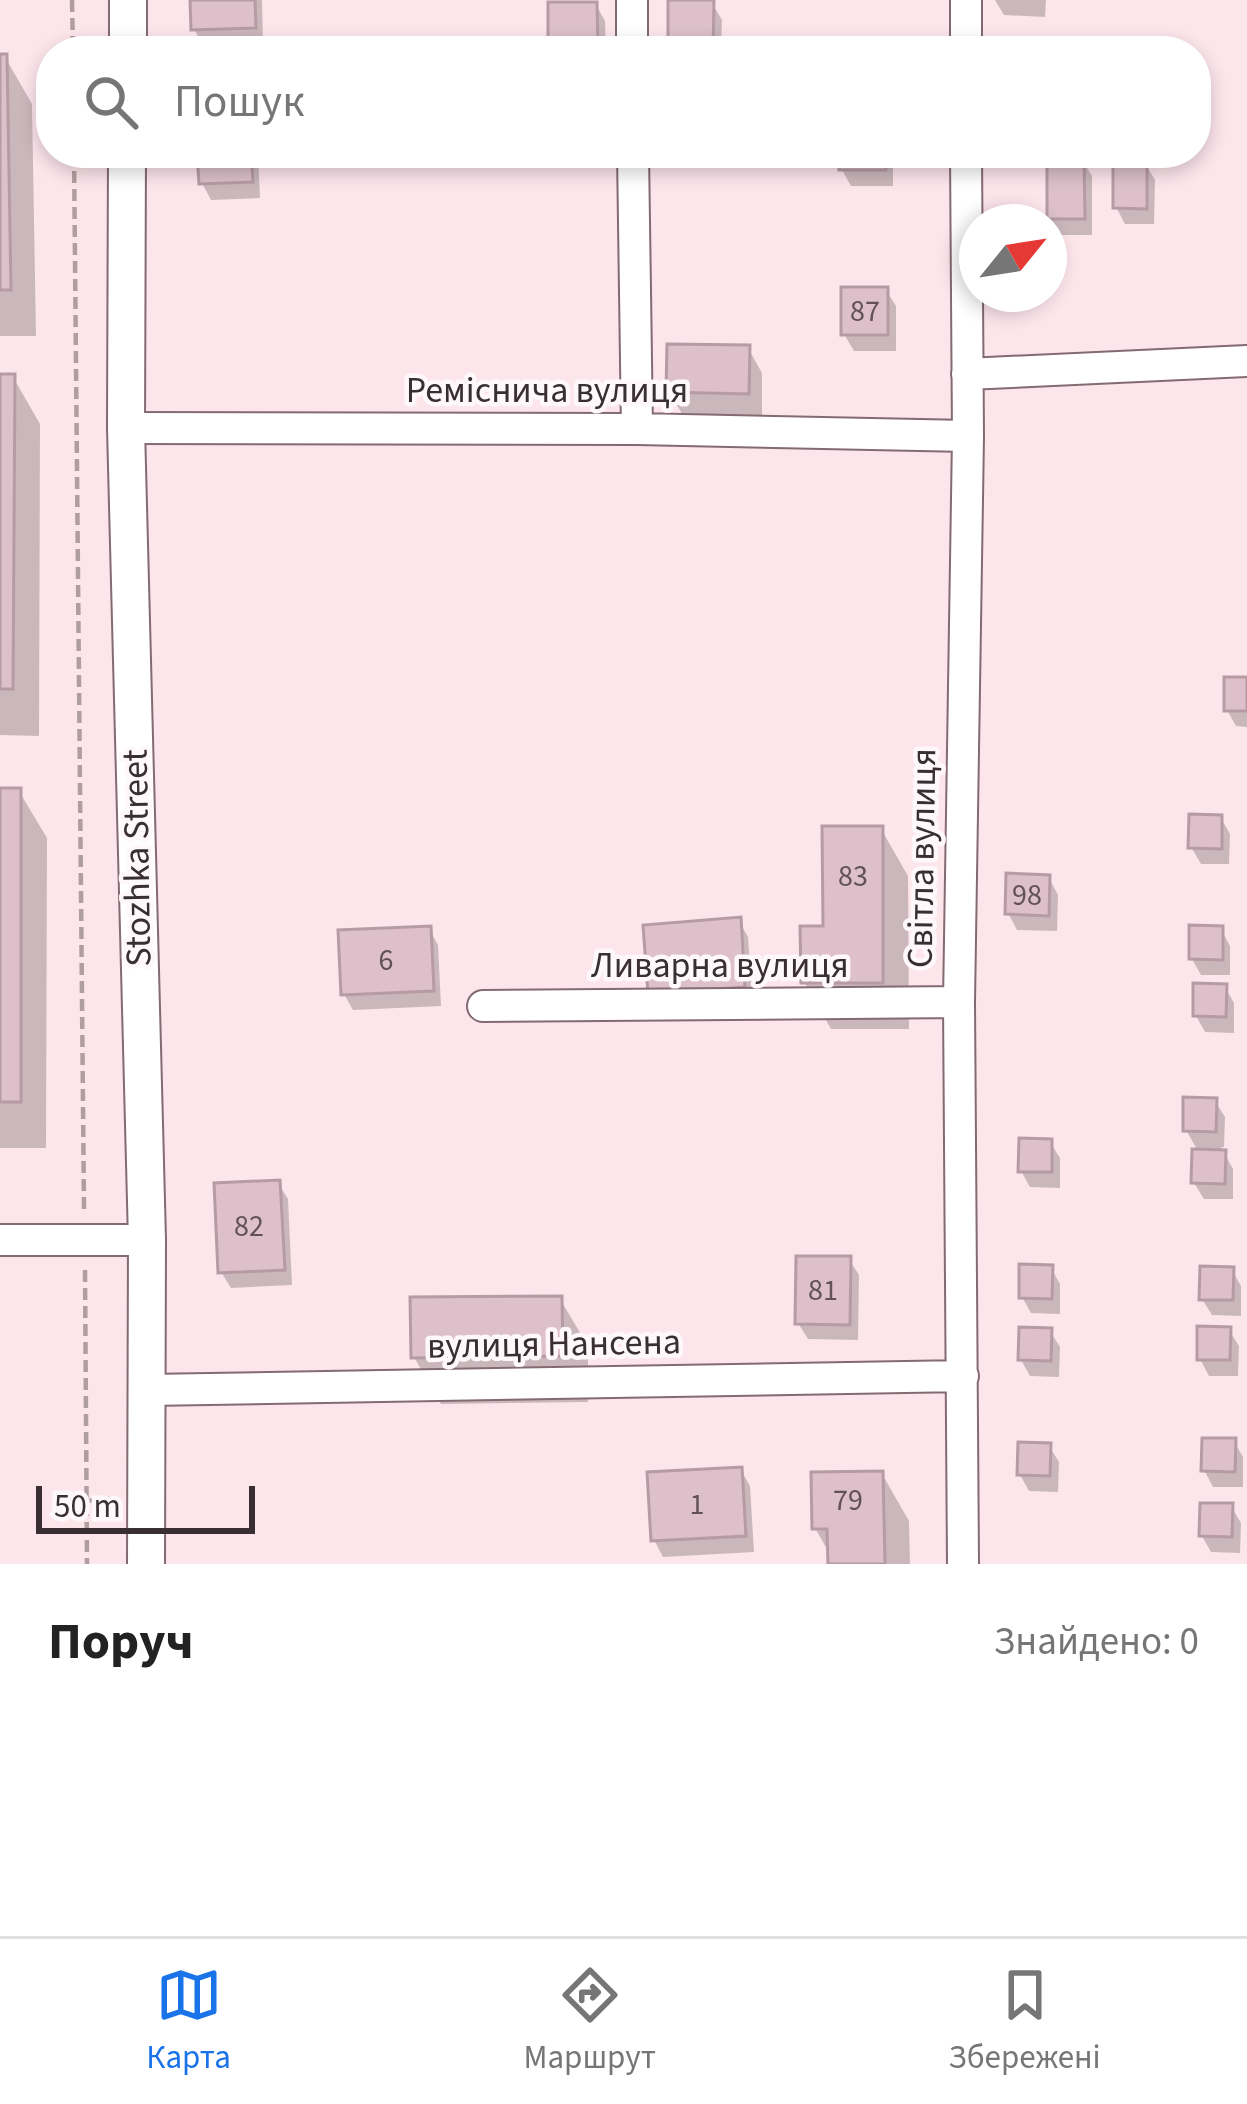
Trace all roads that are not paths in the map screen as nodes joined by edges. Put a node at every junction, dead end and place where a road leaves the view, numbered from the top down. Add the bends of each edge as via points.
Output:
1 (128, 0) edge
2 (632, 0) edge
3 (966, 0) edge
4 (128, 36) edge
5 (632, 36) edge
6 (966, 36) edge
7 (127, 168) edge
8 (633, 168) edge
9 (966, 168) edge
10 (1247, 361) edge
11 (967, 374) junction
12 (126, 428) junction
13 (637, 429) junction
14 (968, 436) junction
15 (959, 1002) junction
16 (483, 1006) dead end
17 (0, 1240) edge
18 (147, 1240) junction
19 (963, 1376) junction
20 (146, 1390) junction
21 (146, 1564) edge
22 (963, 1564) edge

1 - 4 street
2 - 5 street
3 - 6 street
7 - 12 street, Stozhka Street
8 - 13 street
9 - 11 street, Світла вулиця
10 - 11 street
11 - 14 street, Світла вулиця
12 - 13 street, Реміснича вулиця
12 - 18 street, Stozhka Street
13 - 14 street, Реміснича вулиця
14 - 15 street, Світла вулиця
15 - 16 street, Ливарна вулиця
15 - 19 street, Світла вулиця
17 - 18 street
18 - 20 street, Stozhka Street
19 - 20 street, вулиця Нансена
19 - 22 street, Світла вулиця
20 - 21 street, Stozhka Street

